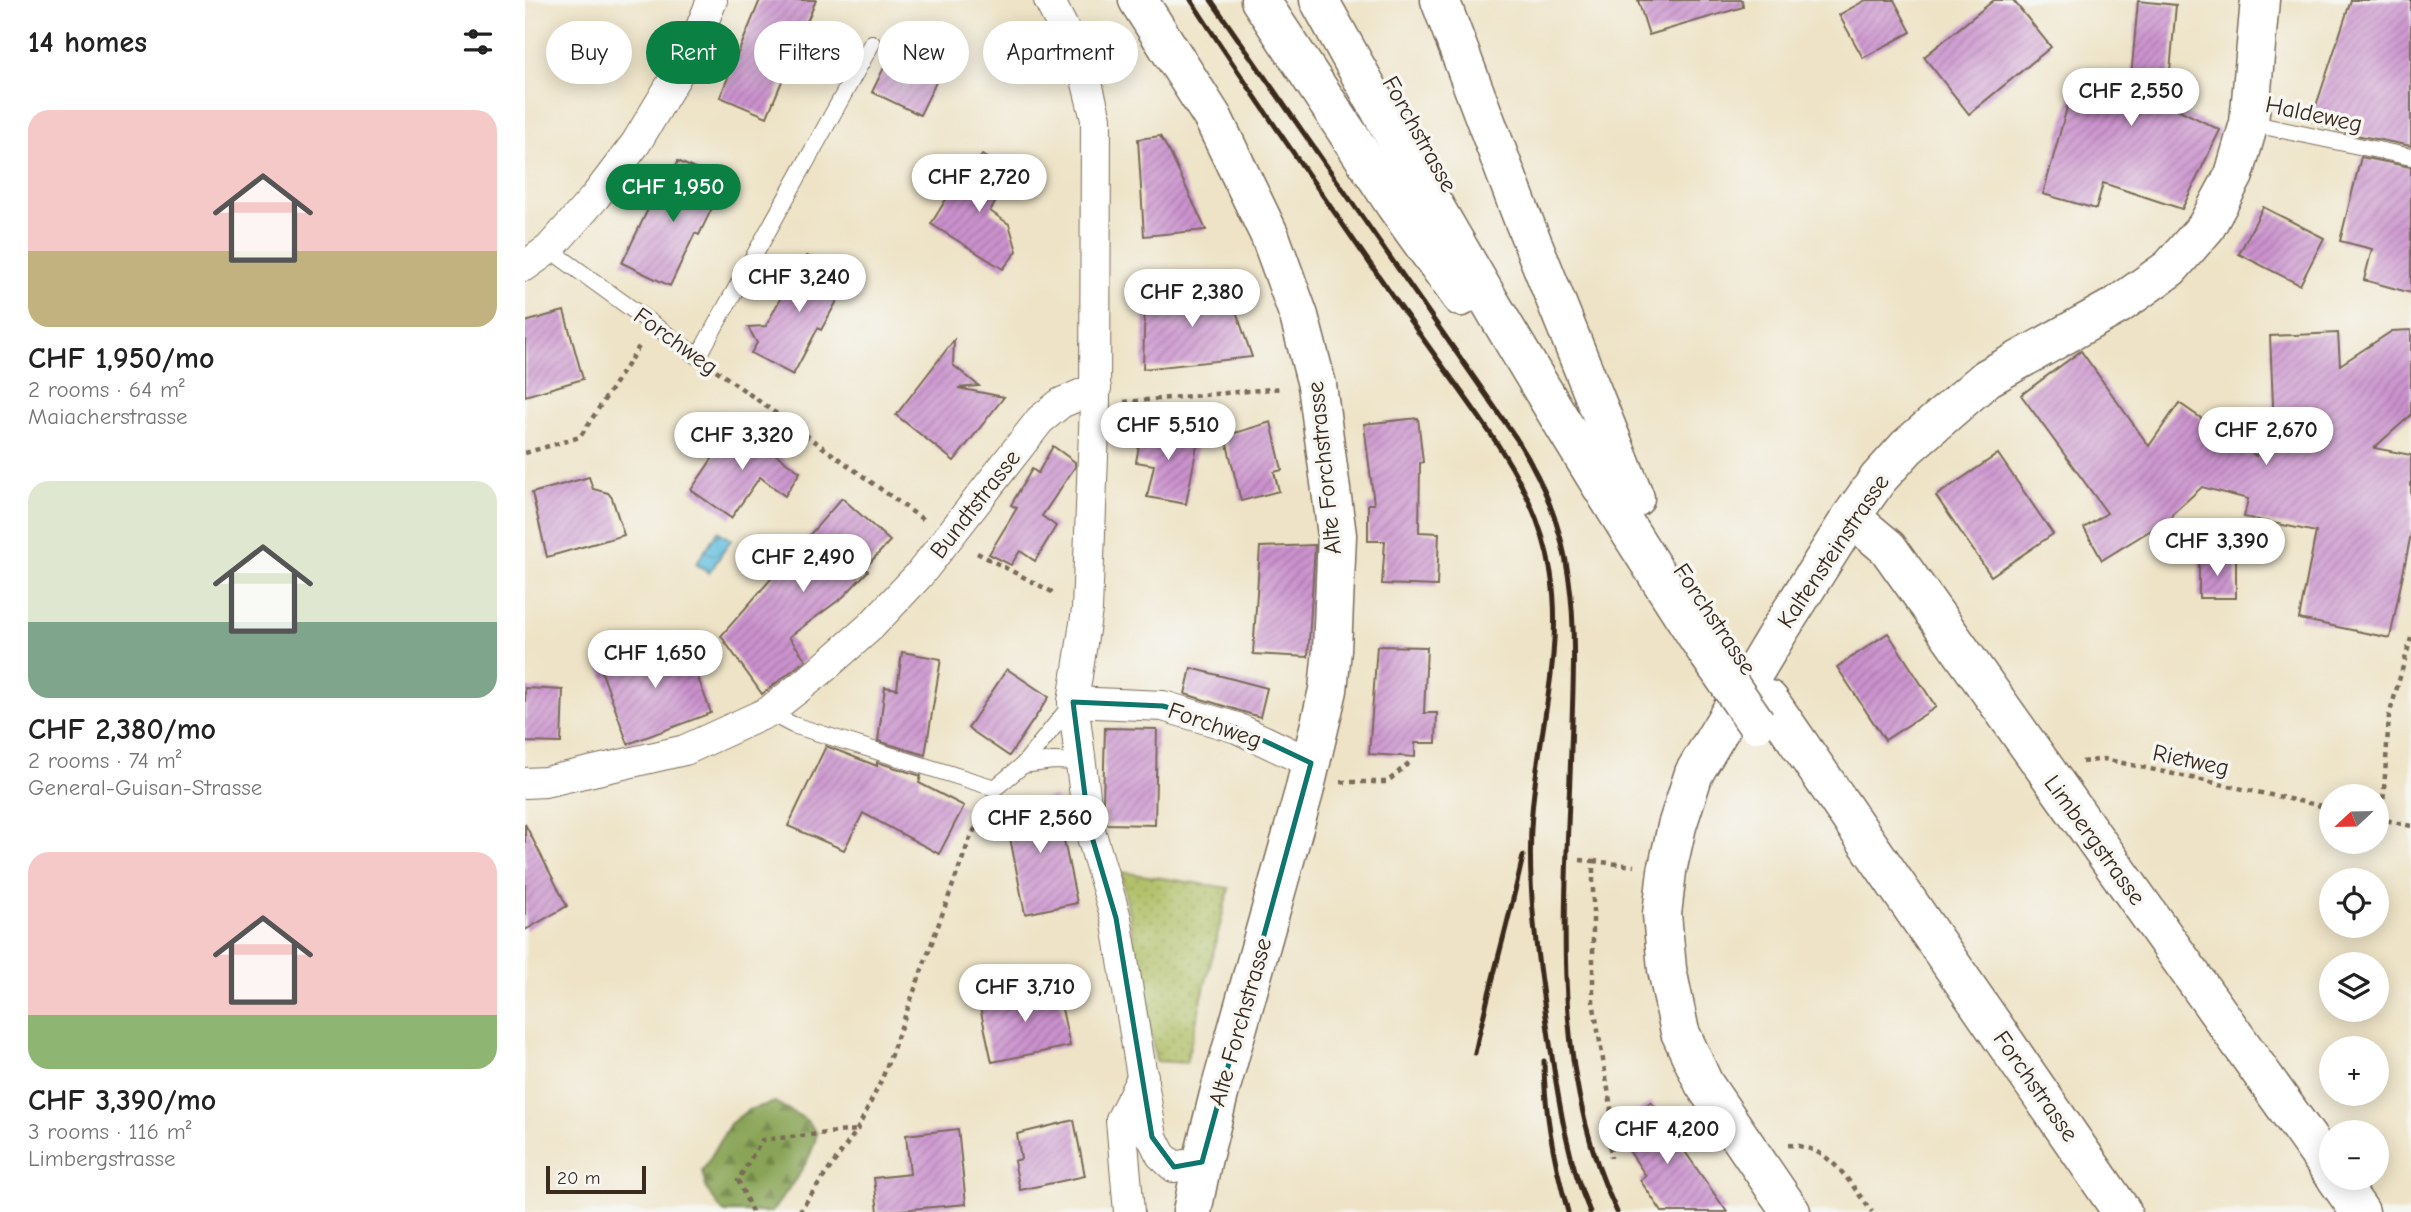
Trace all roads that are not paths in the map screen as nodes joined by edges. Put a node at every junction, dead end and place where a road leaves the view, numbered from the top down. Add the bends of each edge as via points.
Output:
1 (712, 0) edge
2 (1049, 0) edge
3 (1138, 0) edge
4 (1260, 0) edge
5 (1319, 0) edge
6 (1347, 0) edge
7 (1440, 0) edge
8 (2260, 0) edge
9 (872, 43) dead end
10 (2249, 123) junction
11 (2411, 157) edge
12 (537, 258) edge
13 (1096, 397) junction
14 (1620, 496) junction
15 (1851, 517) junction
16 (1073, 702) junction
17 (768, 712) junction
18 (1763, 712) junction
19 (1081, 762) junction
20 (1023, 765) junction
21 (1321, 773) junction
22 (525, 783) edge
23 (1143, 1076) junction
24 (2319, 1154) edge
25 (1202, 1162) junction
26 (2344, 1190) edge
27 (1129, 1212) edge
28 (1192, 1212) edge
29 (1791, 1212) edge
30 (2092, 1212) edge
31 (2122, 1212) edge
32 (2360, 1212) edge

1 - 12 street via 692,50 635,143 595,197
2 - 13 street via 1083,67 1096,119
3 - 21 main road, Alte Forchstrasse via 1213,118 1270,236 1299,316 1317,385 1336,535
4 - 14 main road via 1395,205
5 - 14 main road, Forchstrasse via 1455,242
6 - 14 main road, Forchstrasse
7 - 14 main road
8 - 10 main road, Kaltensteinstrasse
9 - 12 lane, Forchweg via 698,357 654,325
10 - 11 lane, Haldeweg
10 - 15 main road, Kaltensteinstrasse via 2234,175 2206,227 2170,268 2118,305 1987,378 1907,447
13 - 16 street via 1087,610
13 - 17 street, Bundtstrasse via 1061,403 1040,420 919,575 871,625
14 - 18 main road, Forchstrasse, bridge
15 - 24 main road, Limbergstrasse via 1888,548
15 - 29 main road, Kaltensteinstrasse via 1694,773 1677,826 1662,914 1680,1032 1705,1084
16 - 19 street
16 - 20 lane
16 - 21 street, Forchweg via 1163,705 1237,728
17 - 20 lane via 793,725 995,788
17 - 22 street, Bundtstrasse via 685,750
18 - 30 main road, Forchstrasse
18 - 31 main road, Forchstrasse
19 - 20 lane
19 - 23 street via 1089,827 1116,918
21 - 25 main road, Alte Forchstrasse
23 - 25 street via 1152,1137 1161,1155 1174,1167
23 - 27 street via 1122,1120
25 - 28 main road, Alte Forchstrasse
26 - 32 main road

